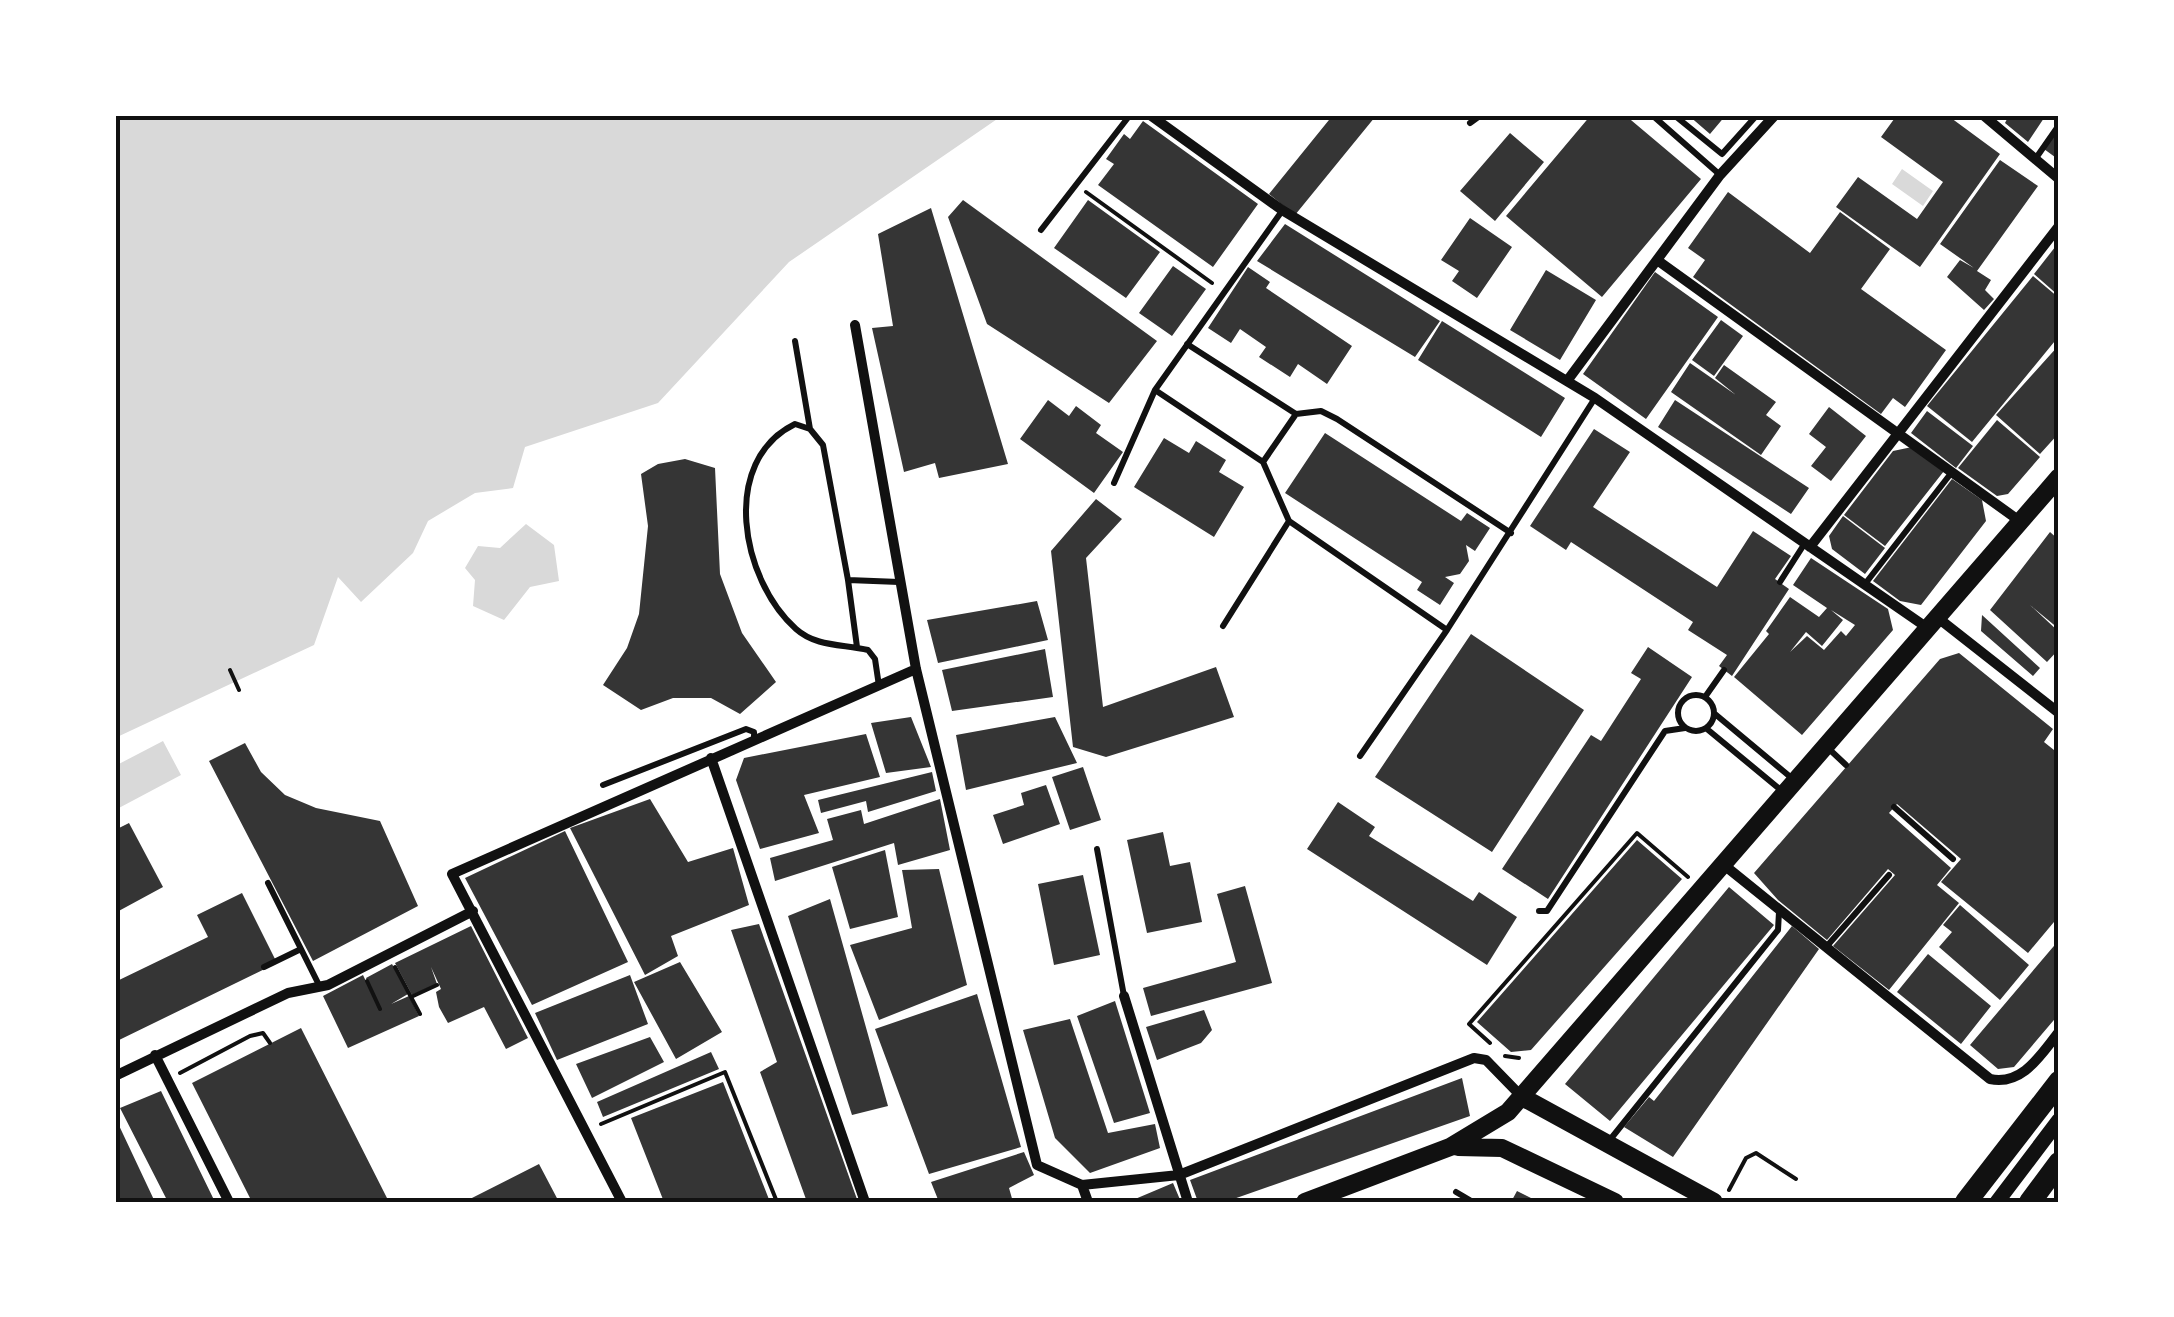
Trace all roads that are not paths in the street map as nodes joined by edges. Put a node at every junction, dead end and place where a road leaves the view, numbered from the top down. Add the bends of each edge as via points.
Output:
1 (1130, 115) edge
2 (1150, 115) edge
3 (1481, 115) edge
4 (1652, 115) edge
5 (1674, 115) edge
6 (1756, 115) edge
7 (1775, 115) edge
8 (1983, 115) edge
9 (1470, 123) dead end
10 (2059, 125) edge
11 (2036, 158) junction
12 (1720, 175) junction
13 (2059, 179) edge
14 (1282, 210) junction
15 (2059, 226) edge
16 (1040, 230) dead end
17 (1657, 260) junction
18 (855, 325) dead end
19 (795, 341) dead end
20 (1187, 344) junction
21 (1567, 381) junction
22 (1155, 390) junction
23 (1595, 398) junction
24 (1296, 414) junction
25 (810, 429) junction
26 (1898, 432) junction
27 (1263, 462) junction
28 (1953, 471) junction
29 (2059, 477) edge
30 (1114, 483) dead end
31 (1289, 522) junction
32 (2020, 522) junction
33 (1512, 533) junction
34 (1808, 545) junction
35 (848, 580) junction
36 (901, 582) junction
37 (1780, 582) dead end
38 (1864, 584) junction
39 (1933, 624) junction
40 (1223, 626) dead end
41 (1447, 630) junction
42 (857, 647) junction
43 (916, 669) junction
44 (1724, 670) dead end
45 (878, 686) junction
46 (1705, 697) junction
47 (2059, 713) edge
48 (1714, 714) junction
49 (1685, 728) junction
50 (1706, 728) junction
51 (754, 740) junction
52 (1827, 748) junction
53 (1360, 756) dead end
54 (711, 758) junction
55 (1846, 765) dead end
56 (603, 785) dead end
57 (1792, 789) junction
58 (1894, 808) dead end
59 (1098, 849) dead end
60 (1953, 860) dead end
61 (1724, 865) junction
62 (1889, 875) dead end
63 (268, 883) dead end
64 (473, 910) junction
65 (1540, 912) dead end
66 (1779, 912) junction
67 (1827, 946) junction
68 (300, 948) junction
69 (264, 968) dead end
70 (319, 985) junction
71 (1124, 996) joint
72 (2059, 1032) edge
73 (155, 1055) junction
74 (115, 1076) edge
75 (2059, 1082) edge
76 (1522, 1097) junction
77 (2059, 1120) edge
78 (1497, 1121) junction
79 (1606, 1146) junction
80 (1450, 1147) junction
81 (1502, 1148) junction
82 (2059, 1163) edge
83 (1178, 1175) junction
84 (1082, 1185) junction
85 (1456, 1192) dead end
86 (1610, 1201) edge
87 (228, 1202) edge
88 (622, 1202) edge
89 (864, 1202) edge
90 (1088, 1202) edge
91 (1188, 1202) edge
92 (1306, 1202) edge
93 (1473, 1202) edge
94 (1714, 1202) edge
95 (1966, 1202) edge
96 (1997, 1202) edge
97 (2030, 1202) edge

1 - 16 lane
2 - 14 street
3 - 9 lane
4 - 12 lane
5 - 6 lane via 1724,154
7 - 12 street
8 - 11 street
10 - 11 lane
11 - 13 street
12 - 17 street
14 - 20 lane
14 - 21 street
15 - 26 street
17 - 21 street
17 - 26 street
18 - 36 street
19 - 25 lane
20 - 22 lane
20 - 24 lane
21 - 23 street
22 - 27 lane
22 - 30 lane
23 - 33 lane
23 - 34 street
24 - 27 lane
24 - 33 lane via 1321,411
25 - 35 lane via 823,445
25 - 42 lane via 794,424 777,433 748,475 757,567 774,605 798,631 821,643
26 - 28 street
26 - 34 street
27 - 31 lane
28 - 32 street
28 - 38 lane
29 - 32 main road
31 - 40 lane
31 - 41 lane
32 - 39 main road
33 - 41 lane
34 - 37 lane
34 - 38 street
35 - 36 lane
35 - 42 lane
36 - 43 street
38 - 39 street
39 - 47 street
39 - 52 main road
41 - 53 lane
42 - 45 lane via 875,660
43 - 45 street
43 - 84 street via 1035,1160
44 - 46 lane
45 - 51 street
46 - 48 lane
46 - 49 lane via 1682,700 1678,712
48 - 50 lane
48 - 57 lane
49 - 50 lane
49 - 65 lane via 1666,730 1546,913
50 - 57 lane
51 - 54 street
51 - 56 lane via 746,729
52 - 55 lane
52 - 57 main road
54 - 64 street via 452,874
54 - 89 street
57 - 61 main road
58 - 60 lane
59 - 71 lane
61 - 66 street
61 - 76 main road
62 - 67 lane
63 - 68 lane
64 - 70 street
64 - 88 street
66 - 67 street
66 - 79 lane via 1778,930
67 - 72 street via 1990,1079 2020,1075
68 - 69 lane
68 - 70 lane
70 - 73 street via 288,992
71 - 83 street
73 - 74 street
73 - 87 street
75 - 95 highway
76 - 78 main road
76 - 79 main road
76 - 83 street via 1486,1060 1465,1060
77 - 96 street
78 - 80 main road
78 - 81 main road
79 - 94 main road
80 - 81 main road
80 - 92 main road
81 - 86 main road
82 - 97 highway
83 - 84 street
83 - 91 street
84 - 90 street
85 - 93 lane

